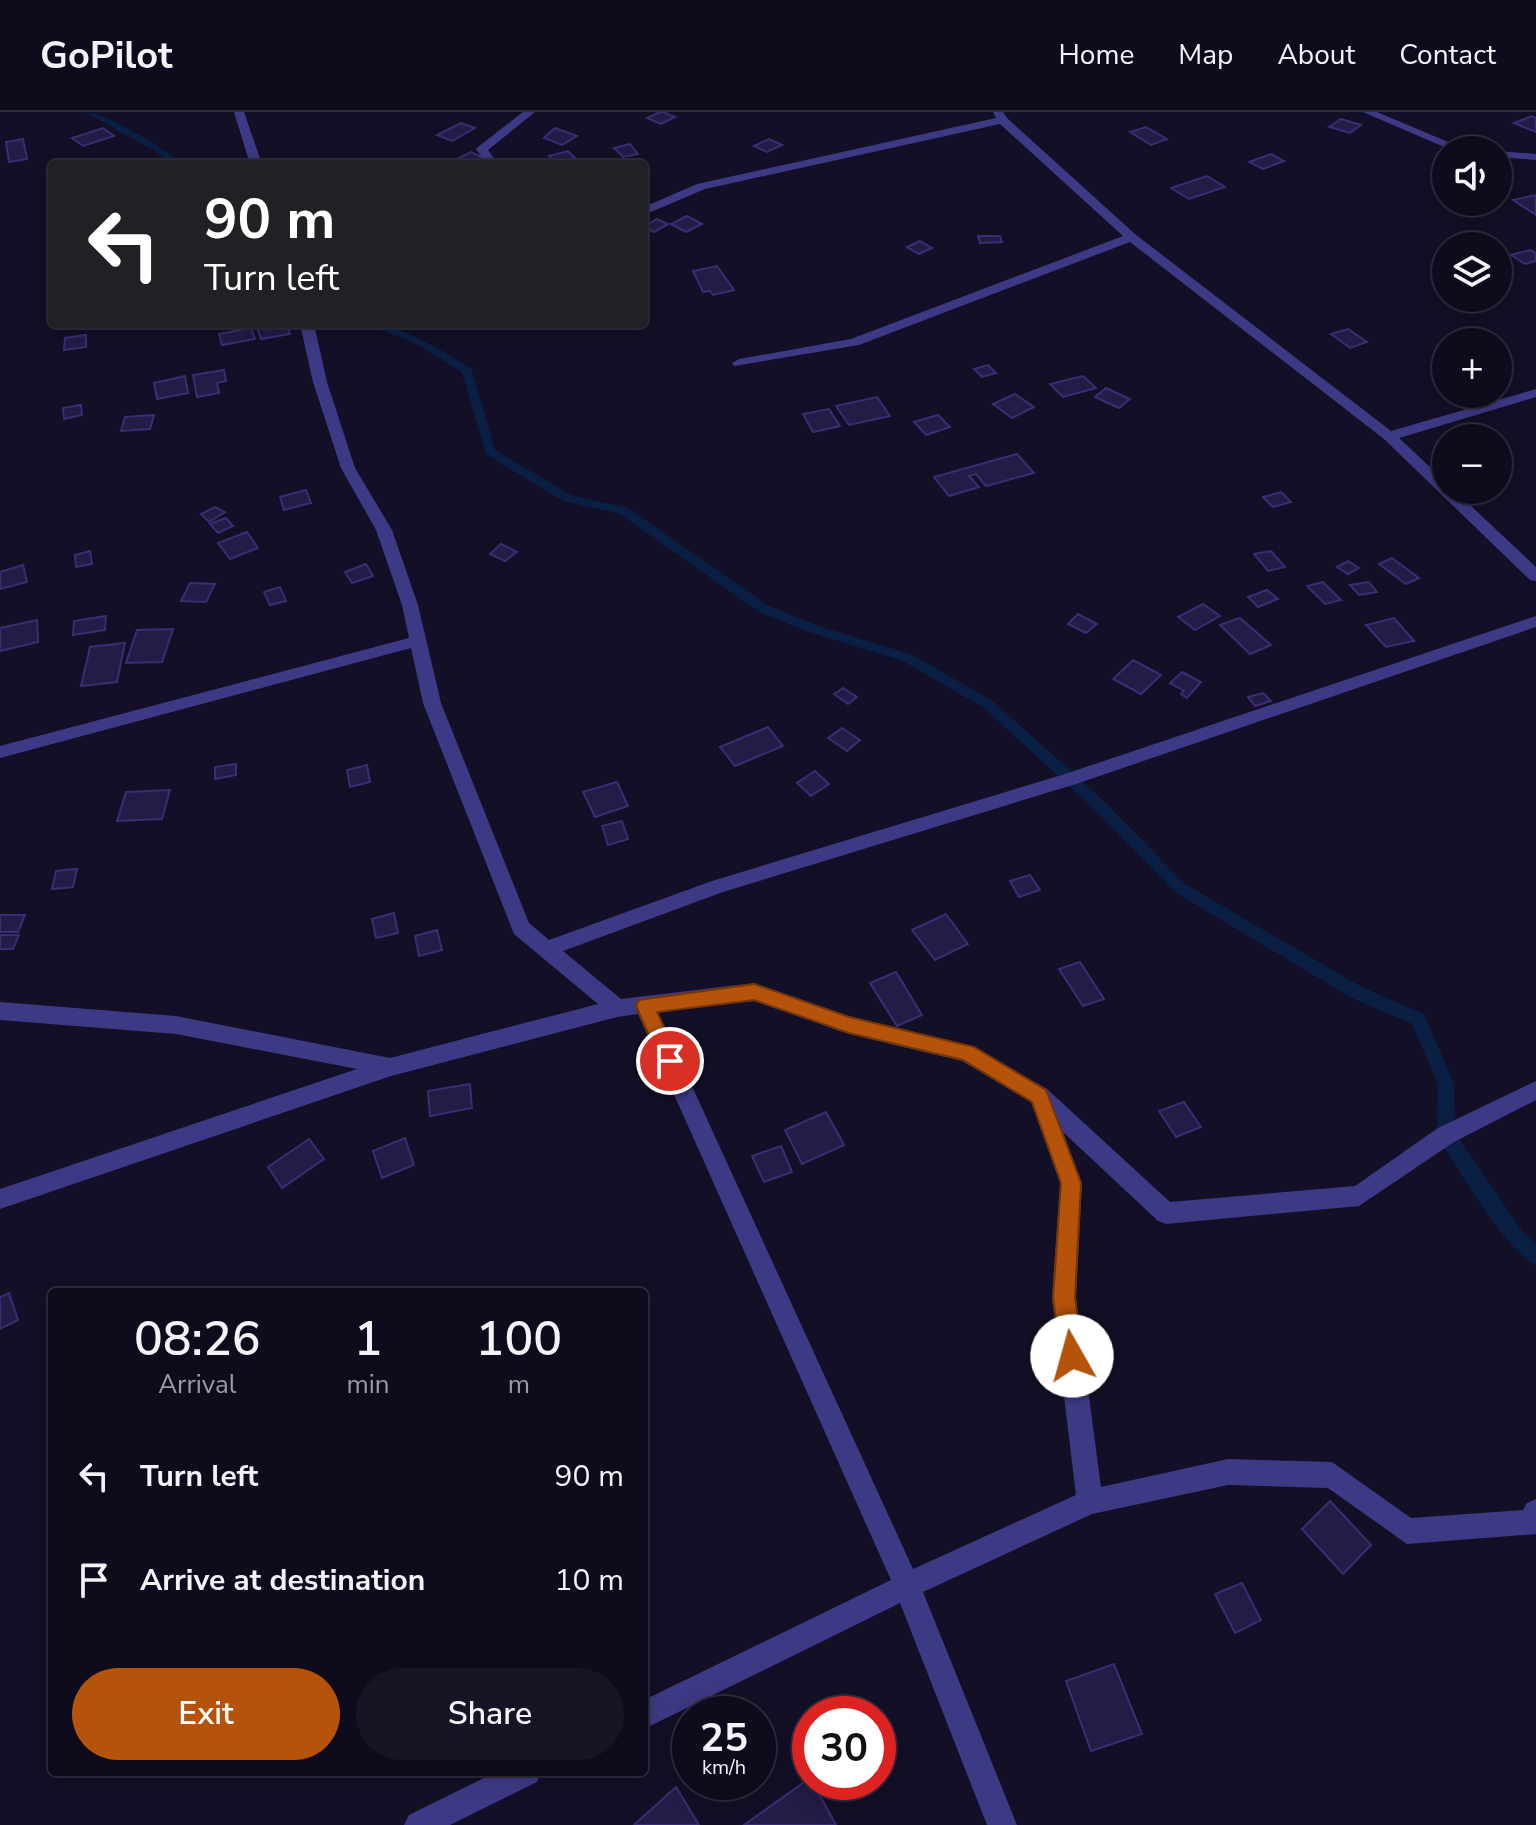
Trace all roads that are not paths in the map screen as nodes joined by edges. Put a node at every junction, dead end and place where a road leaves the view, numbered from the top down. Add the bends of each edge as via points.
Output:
1 (239, 112) edge
2 (530, 112) edge
3 (1368, 112) edge
4 (1000, 116) edge
5 (1432, 138) edge
6 (1512, 155) edge
7 (1536, 157) edge
8 (255, 160) edge
9 (489, 160) edge
10 (648, 209) edge
11 (1131, 237) junction
12 (308, 328) edge
13 (739, 363) dead end
14 (1536, 393) edge
15 (1389, 436) junction
16 (1536, 576) edge
17 (1536, 621) edge
18 (418, 641) junction
19 (0, 752) edge
20 (547, 949) junction
21 (645, 1006) junction
22 (617, 1008) junction
23 (0, 1011) edge
24 (391, 1067) junction
25 (1536, 1090) edge
26 (1039, 1096) junction
27 (0, 1199) edge
28 (1090, 1502) junction
29 (1536, 1512) edge
30 (907, 1586) junction
31 (648, 1713) edge
32 (519, 1776) edge
33 (419, 1825) edge
34 (1002, 1825) edge

1 - 8 street
2 - 9 street via 482,149
3 - 5 street
4 - 10 street via 701,186
4 - 11 street
6 - 7 street
11 - 13 street via 854,342
11 - 15 street
12 - 18 street via 348,468 384,530
14 - 15 street
15 - 16 street
17 - 20 street via 1070,779 719,886
18 - 19 street
18 - 20 street via 432,703 521,928
20 - 22 street
21 - 22 street
21 - 26 street via 754,992 849,1025 967,1053
21 - 30 street
22 - 24 street
23 - 24 street via 176,1025
24 - 27 street
25 - 26 street via 1446,1135 1359,1196 1166,1213
26 - 28 street via 1071,1183 1064,1298
28 - 29 street via 1228,1472 1332,1475 1407,1531 1530,1523
28 - 30 street
30 - 31 street
30 - 34 street
32 - 33 street

